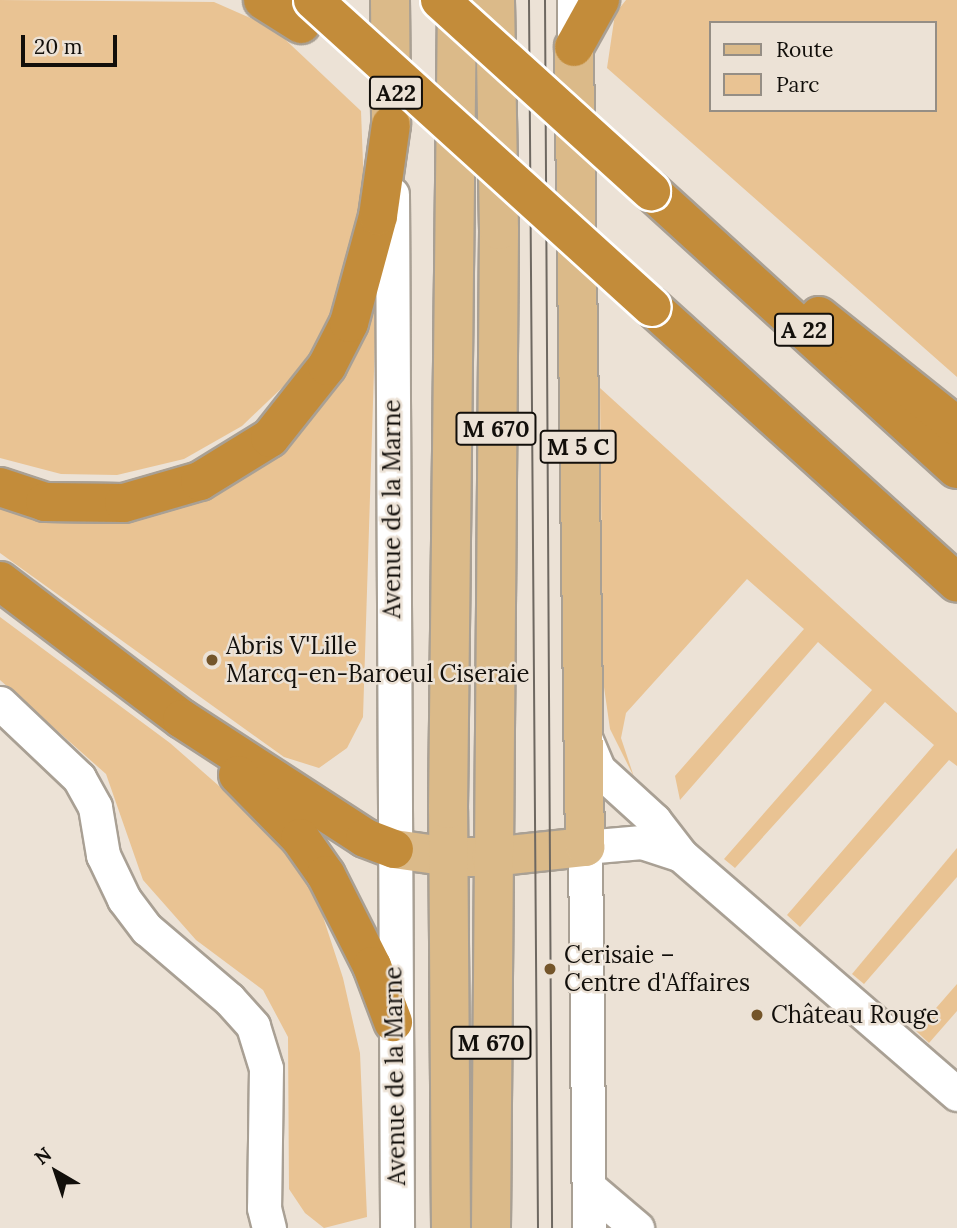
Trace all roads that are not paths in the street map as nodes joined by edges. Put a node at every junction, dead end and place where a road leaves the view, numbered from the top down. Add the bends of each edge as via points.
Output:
1 (263, 0) edge
2 (390, 0) edge
3 (440, 0) edge
4 (457, 0) edge
5 (495, 0) edge
6 (574, 0) edge
7 (600, 0) edge
8 (307, 12) edge
9 (575, 47) junction
10 (391, 125) junction
11 (711, 246) junction
12 (957, 426) edge
13 (957, 469) edge
14 (0, 487) edge
15 (0, 581) edge
16 (957, 583) edge
17 (0, 703) edge
18 (182, 719) junction
19 (580, 724) junction
20 (585, 847) junction
21 (394, 849) junction
22 (681, 855) junction
23 (450, 857) junction
24 (491, 857) junction
25 (393, 1022) junction
26 (957, 1094) edge
27 (590, 1188) junction
28 (395, 1227) edge
29 (269, 1228) edge
30 (451, 1228) edge
31 (491, 1228) edge
32 (589, 1228) edge
33 (637, 1228) edge

1 - 8 highway
2 - 10 main road, Avenue de la Marne
3 - 11 highway, A 22, bridge
4 - 23 main road, M 670
5 - 24 main road, M 670 via 499,230
6 - 9 street, M 5 C
7 - 9 highway
8 - 16 highway, A22, bridge via 492,161
9 - 19 main road, M 5 C
10 - 14 highway via 375,229 349,323 327,366 270,438 200,481 124,503 45,502
10 - 21 street, Avenue de la Marne
11 - 12 highway via 839,329
11 - 13 highway, A 22
15 - 18 highway
17 - 29 street via 79,778 94,807 103,855 132,909 253,1026 266,1068 264,1208
18 - 21 highway via 365,838
18 - 25 highway via 315,857 360,939
19 - 20 main road, M 5 C
19 - 22 street via 598,769 654,820
20 - 22 street via 642,842
20 - 24 main road
20 - 27 street, M 5 C
21 - 23 main road
21 - 25 street, Avenue de la Marne
22 - 26 street
23 - 24 main road
23 - 30 main road, M 670
24 - 31 main road, M 670
25 - 28 street, Avenue de la Marne
27 - 32 street, M 5 C
27 - 33 street

